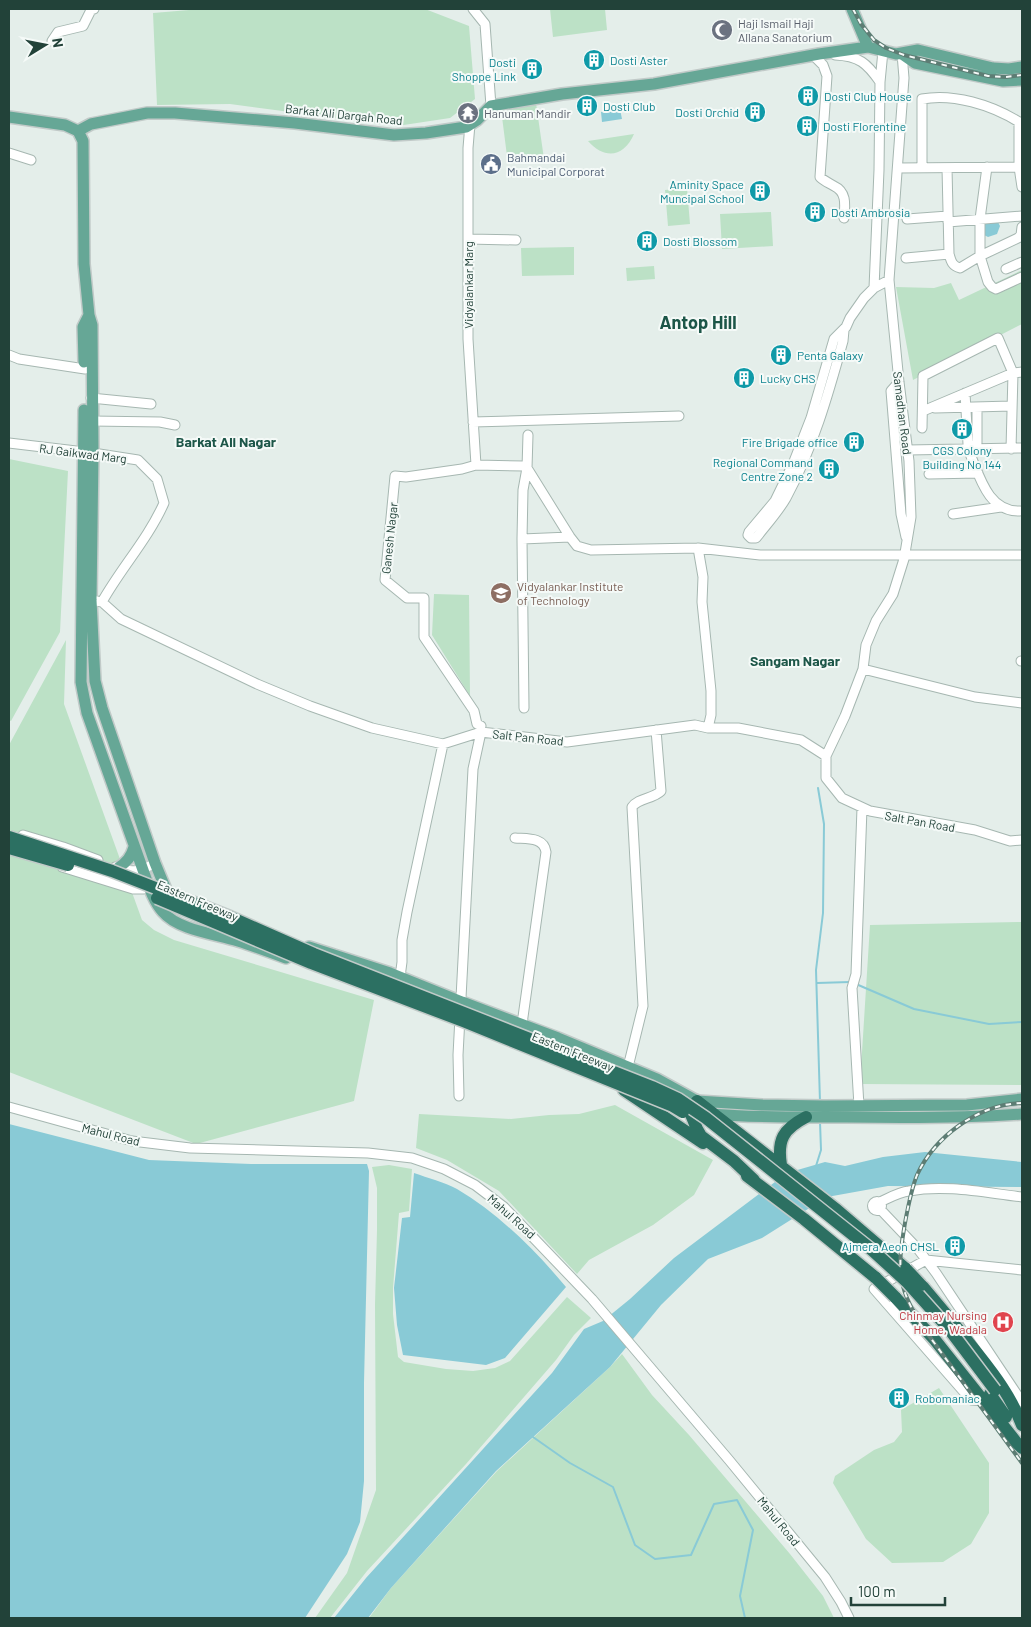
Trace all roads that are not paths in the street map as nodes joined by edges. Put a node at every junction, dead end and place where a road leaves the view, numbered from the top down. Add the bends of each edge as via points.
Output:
1 (94, 9) edge
2 (473, 9) edge
3 (852, 9) edge
4 (52, 41) dead end
5 (868, 47) junction
6 (918, 50) junction
7 (883, 51) junction
8 (816, 54) junction
9 (902, 54) junction
10 (915, 63) junction
11 (1022, 67) edge
12 (1022, 80) edge
13 (880, 82) junction
14 (490, 106) junction
15 (9, 118) edge
16 (1020, 122) edge
17 (470, 124) junction
18 (456, 128) junction
19 (78, 131) junction
20 (468, 148) junction
21 (9, 153) edge
22 (31, 160) dead end
23 (987, 167) junction
24 (1021, 167) edge
25 (898, 168) junction
26 (922, 168) junction
27 (948, 168) junction
28 (1022, 187) edge
29 (1022, 216) edge
30 (844, 218) dead end
31 (907, 219) dead end
32 (948, 219) junction
33 (980, 219) junction
34 (1022, 226) edge
35 (468, 239) junction
36 (516, 240) dead end
37 (948, 254) junction
38 (980, 256) junction
39 (906, 258) dead end
40 (1022, 262) edge
41 (1006, 269) dead end
42 (1022, 277) edge
43 (889, 280) junction
44 (874, 288) junction
45 (89, 315) junction
46 (9, 355) edge
47 (85, 369) junction
48 (1018, 372) edge
49 (899, 382) junction
50 (965, 393) junction
51 (91, 398) junction
52 (151, 404) dead end
53 (1012, 406) junction
54 (966, 408) junction
55 (977, 408) junction
56 (928, 409) junction
57 (679, 416) dead end
58 (92, 421) junction
59 (473, 422) junction
60 (175, 425) dead end
61 (922, 428) dead end
62 (528, 435) dead end
63 (9, 443) edge
64 (804, 448) junction
65 (1022, 448) edge
66 (968, 449) junction
67 (1011, 449) junction
68 (908, 450) junction
69 (89, 452) junction
70 (476, 465) junction
71 (527, 468) junction
72 (978, 473) junction
73 (929, 474) dead end
74 (1001, 507) junction
75 (1020, 511) dead end
76 (954, 514) dead end
77 (570, 537) junction
78 (522, 539) junction
79 (907, 540) junction
80 (698, 548) junction
81 (1022, 555) edge
82 (904, 556) junction
83 (92, 600) junction
84 (863, 669) junction
85 (1022, 703) edge
86 (524, 708) dead end
87 (708, 728) junction
88 (481, 729) junction
89 (656, 730) junction
90 (443, 744) junction
91 (826, 756) junction
92 (862, 808) junction
93 (9, 831) edge
94 (9, 837) edge
95 (515, 838) dead end
96 (1022, 840) edge
97 (134, 847) junction
98 (9, 850) edge
99 (155, 863) junction
100 (118, 868) junction
101 (143, 870) junction
102 (161, 881) junction
103 (149, 887) junction
104 (400, 977) junction
105 (462, 1002) junction
106 (461, 1024) junction
107 (522, 1024) junction
108 (628, 1067) junction
109 (611, 1076) junction
110 (459, 1096) dead end
111 (1022, 1099) edge
112 (697, 1101) junction
113 (967, 1105) junction
114 (859, 1106) junction
115 (917, 1106) junction
116 (9, 1107) edge
117 (690, 1112) junction
118 (816, 1113) junction
119 (715, 1114) junction
120 (1022, 1114) edge
121 (918, 1118) junction
122 (967, 1118) junction
123 (783, 1167) junction
124 (754, 1180) junction
125 (1022, 1197) edge
126 (926, 1260) junction
127 (1022, 1270) edge
128 (875, 1284) junction
129 (990, 1395) junction
130 (1022, 1402) edge
131 (1022, 1426) edge
132 (1022, 1439) edge
133 (1022, 1448) edge
134 (849, 1618) edge

1 - 4 street via 83,26 58,32
2 - 14 street via 484,24
3 - 5 main road
5 - 7 main road
5 - 8 main road
6 - 9 main road
6 - 10 main road
6 - 11 main road via 993,68 1009,70
7 - 9 main road
7 - 13 street
8 - 13 street via 844,55 861,60
8 - 14 main road via 654,84
8 - 30 street via 827,76 820,177 840,188 844,194
9 - 10 main road
9 - 25 street, Samadhan Road via 904,78
10 - 12 main road via 1003,81
13 - 44 street
14 - 17 main road, Barkat Ali Dargah Road
15 - 19 main road via 65,125
16 - 24 street
16 - 26 street via 960,99 935,96 922,99
17 - 18 main road, Barkat Ali Dargah Road
17 - 20 street, Vidyalankar Marg
18 - 19 main road, Barkat Ali Dargah Road via 394,135 252,119 147,113 91,124
18 - 20 street
19 - 45 main road via 83,142 84,264
20 - 35 street, Vidyalankar Marg
21 - 22 street
23 - 24 street
23 - 27 street
23 - 33 street
24 - 28 street
25 - 26 street
25 - 43 street, Samadhan Road
26 - 27 street
27 - 32 street
29 - 33 street
31 - 32 street
32 - 33 street
32 - 37 street
33 - 38 street
34 - 38 street via 1018,238
35 - 36 street
35 - 59 street, Vidyalankar Marg via 468,339
37 - 38 street via 952,263 960,268
37 - 39 street
38 - 42 street via 992,287 1000,288
40 - 41 street
43 - 44 street
43 - 49 street, Samadhan Road
44 - 64 street via 844,330 821,417
45 - 47 main road via 83,328
45 - 51 main road via 92,325
46 - 47 street
47 - 69 main road
48 - 50 street
48 - 53 street
48 - 56 street via 998,338 923,376
49 - 68 street, Samadhan Road
49 - 79 street via 891,391 901,514
50 - 54 street
50 - 56 street
51 - 52 street
51 - 58 main road
53 - 55 street
53 - 67 street
54 - 55 street
54 - 55 street via 968,444 972,446 977,443
54 - 56 street
56 - 61 street
57 - 59 street
58 - 60 street
58 - 69 main road
59 - 70 street, Vidyalankar Marg
62 - 71 street
63 - 69 street, RJ Gaikwad Marg
64 - 64 street via 785,500 756,538 751,538 749,532 775,501
65 - 67 street
66 - 67 street
66 - 68 street
66 - 72 street
68 - 79 street, Samadhan Road via 911,517
69 - 83 main road
69 - 83 street, RJ Gaikwad Marg via 138,460 157,479 164,503 156,522 115,579
70 - 71 street via 520,464
70 - 88 street, Ganesh Nagar via 395,476 385,580 407,598 424,598 424,636 474,711
71 - 77 street
71 - 78 street
72 - 73 street
72 - 74 street via 984,488
74 - 75 street via 1012,512
74 - 76 street
77 - 78 street
77 - 80 street via 577,546 591,550
78 - 86 street
79 - 82 street, Samadhan Road
80 - 82 street via 760,555
80 - 87 street via 711,691 712,715
81 - 82 street
82 - 84 street, Samadhan Road via 893,594 866,645
83 - 90 street via 121,619 310,706 372,728
83 - 97 main road via 80,668 83,700
83 - 99 main road via 98,696
84 - 85 street via 975,697
84 - 91 street, Samadhan Road
87 - 89 street, Salt Pan Road via 695,725
87 - 91 street, Salt Pan Road via 738,728 801,740
88 - 89 street, Salt Pan Road via 567,742
88 - 90 street, Salt Pan Road
88 - 105 street via 473,769
89 - 108 street via 661,791 632,807 643,1006
90 - 104 street via 407,912
91 - 92 street, Salt Pan Road via 826,778 842,798
92 - 96 street, Salt Pan Road via 975,830 1010,841
92 - 114 street via 856,974 852,988
93 - 100 street
94 - 129 highway, Eastern Freeway, bridge via 112,871 230,917 314,954 678,1099 872,1250 930,1306
95 - 107 street via 539,841 546,852
97 - 100 main road via 131,856
97 - 101 main road
98 - 103 street via 133,889
98 - 129 highway, Eastern Freeway, bridge via 111,878 311,963 673,1106 702,1124 866,1254 945,1335
99 - 101 street
99 - 102 main road
100 - 101 street
101 - 103 main road
102 - 103 street
102 - 104 main road via 181,908
103 - 106 main road via 162,912 173,920 239,941
104 - 105 main road
105 - 106 street
105 - 107 main road
106 - 109 main road via 553,1052
106 - 110 street
107 - 108 main road
108 - 112 main road
109 - 117 main road
109 - 124 highway via 620,1087
111 - 113 main road
112 - 117 highway
112 - 118 main road
112 - 119 highway
113 - 115 main road
113 - 122 main road
114 - 115 main road
114 - 118 main road
115 - 121 main road
116 - 134 street, Mahul Road via 132,1141 190,1148 412,1158 475,1185 504,1206 592,1299 825,1577
117 - 119 main road
117 - 124 highway via 701,1136
118 - 119 main road via 762,1118
118 - 121 main road
118 - 123 highway via 793,1124 783,1136 779,1149
119 - 123 highway
120 - 122 main road
121 - 122 main road
123 - 131 highway, bridge via 906,1269 923,1287 1005,1390
124 - 128 highway via 804,1219
125 - 126 street via 927,1188 908,1191 880,1205
126 - 127 street
126 - 128 street
126 - 130 street
128 - 129 highway, bridge via 895,1297
128 - 129 street via 971,1400
129 - 131 highway, Eastern Freeway
129 - 132 highway, Eastern Freeway
129 - 133 highway

